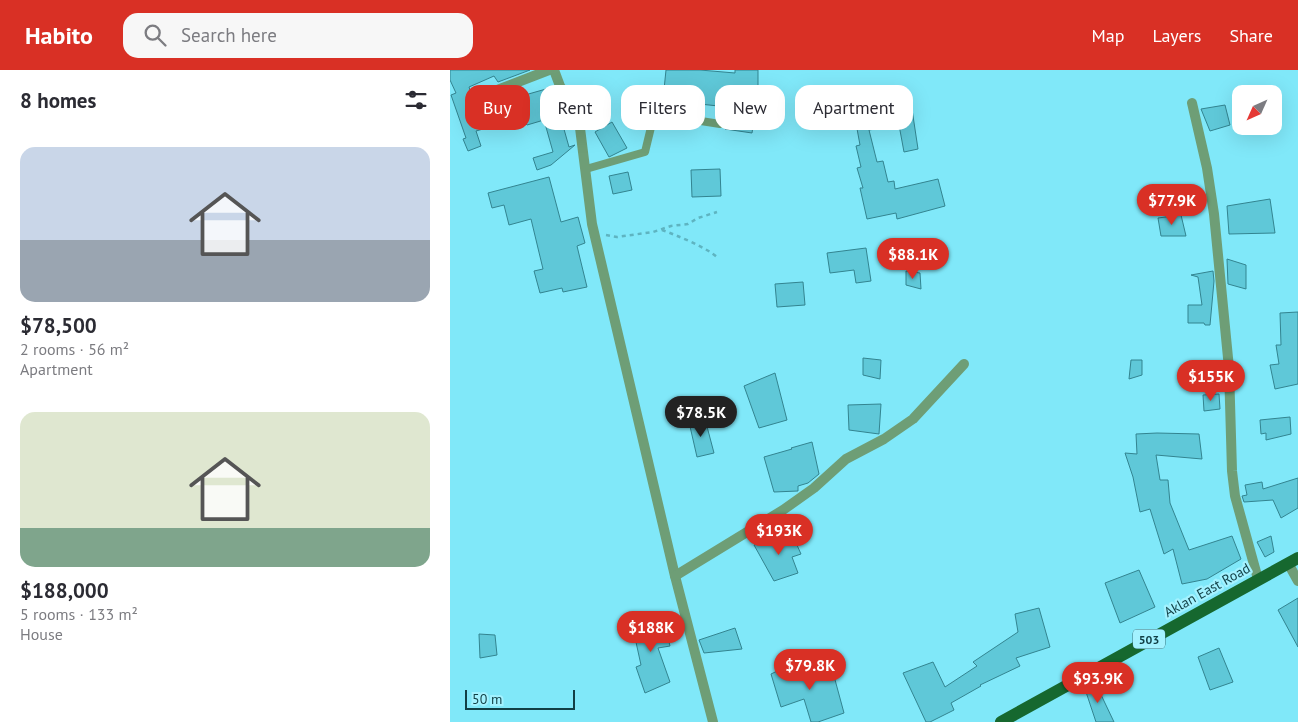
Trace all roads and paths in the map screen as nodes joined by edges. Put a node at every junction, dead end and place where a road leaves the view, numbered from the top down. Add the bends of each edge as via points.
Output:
1 (549, 70) edge
2 (554, 70) edge
3 (509, 85) edge
4 (1192, 103) dead end
5 (715, 123) edge
6 (586, 169) junction
7 (717, 212) dead end
8 (593, 227) junction
9 (660, 230) junction
10 (718, 258) dead end
11 (964, 364) dead end
12 (1293, 560) edge
13 (676, 576) junction
14 (1258, 579) junction
15 (1298, 580) edge
16 (712, 722) edge
17 (1001, 722) edge

1 - 3 street
2 - 6 street via 560,86 578,112
4 - 14 street via 1214,214 1229,368 1234,496
5 - 6 lane via 656,114 645,152
6 - 8 street
7 - 9 path via 688,224
8 - 9 path via 603,235 617,237
8 - 13 street
9 - 10 path
11 - 13 street via 913,419 846,459 783,510
12 - 14 main road, Aklan East Road / 503
12 - 15 street
13 - 16 street
14 - 17 main road, Aklan East Road / 503

